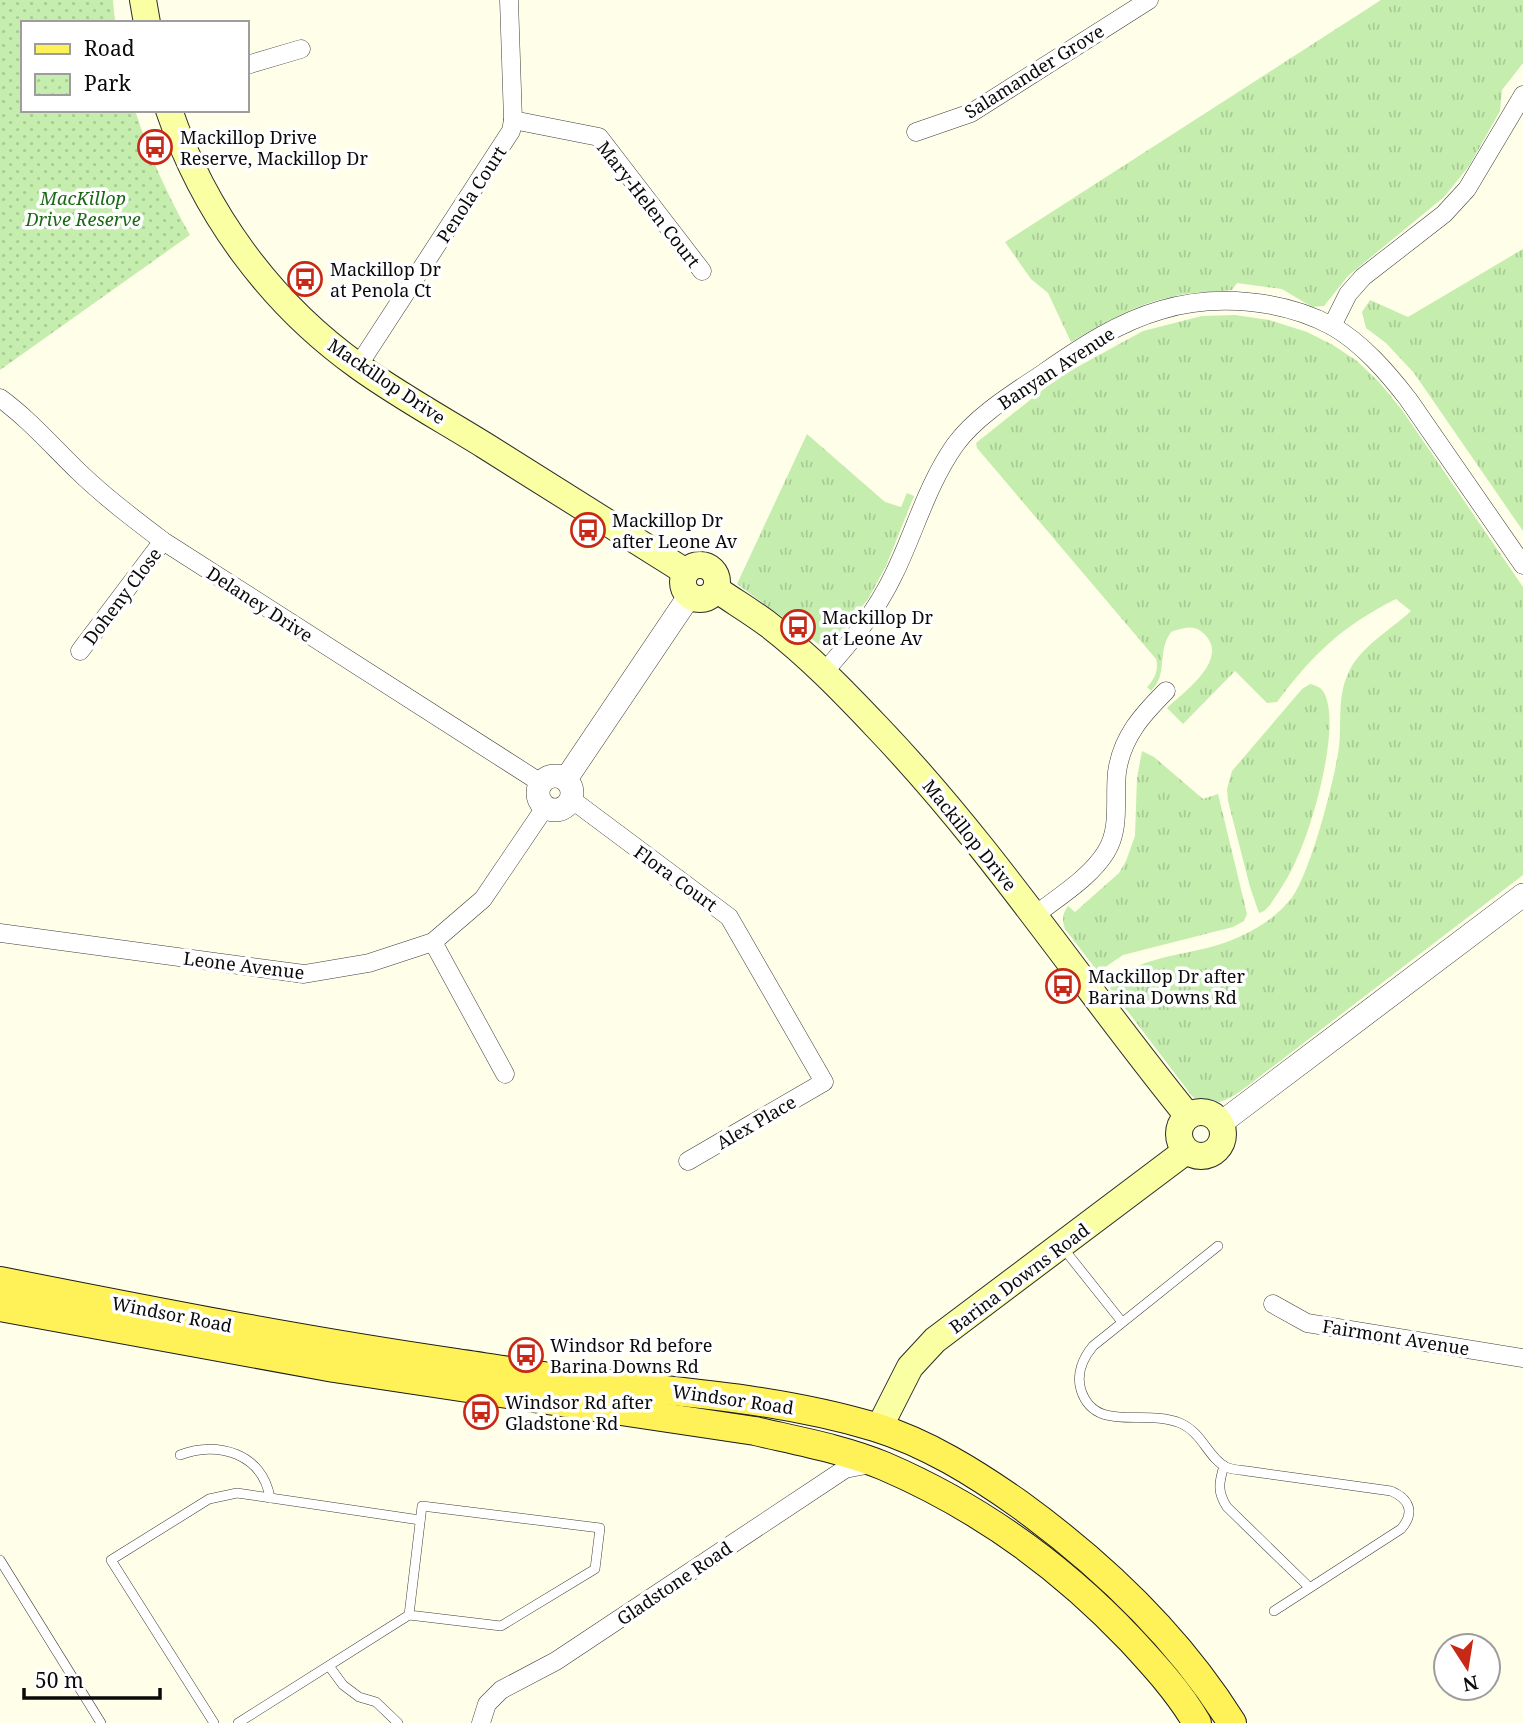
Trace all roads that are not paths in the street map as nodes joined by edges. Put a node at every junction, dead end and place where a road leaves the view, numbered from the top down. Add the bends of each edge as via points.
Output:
1 (144, 0) edge
2 (509, 0) edge
3 (1149, 0) edge
4 (146, 21) edge
5 (301, 49) dead end
6 (248, 65) edge
7 (1523, 95) edge
8 (170, 112) edge
9 (513, 120) junction
10 (916, 132) dead end
11 (702, 271) dead end
12 (1332, 327) junction
13 (359, 366) junction
14 (0, 398) edge
15 (163, 541) junction
16 (1523, 565) edge
17 (688, 584) junction
18 (80, 651) dead end
19 (823, 673) junction
20 (1166, 691) dead end
21 (541, 783) junction
22 (569, 789) junction
23 (545, 806) junction
24 (1523, 895) edge
25 (1034, 916) junction
26 (0, 933) edge
27 (433, 942) junction
28 (505, 1073) dead end
29 (824, 1082) joint
30 (1188, 1116) junction
31 (1221, 1123) junction
32 (1186, 1151) junction
33 (688, 1161) dead end
34 (1061, 1246) junction
35 (1218, 1246) dead end
36 (0, 1280) edge
37 (1273, 1304) dead end
38 (0, 1307) edge
39 (1122, 1321) junction
40 (1523, 1358) edge
41 (879, 1428) junction
42 (180, 1455) dead end
43 (882, 1465) junction
44 (1224, 1466) junction
45 (270, 1497) junction
46 (958, 1502) junction
47 (420, 1520) junction
48 (0, 1560) edge
49 (1309, 1587) junction
50 (1275, 1611) dead end
51 (409, 1615) junction
52 (329, 1666) junction
53 (101, 1723) edge
54 (214, 1723) edge
55 (238, 1723) edge
56 (398, 1723) edge
57 (481, 1723) edge
58 (1197, 1723) edge
59 (1232, 1723) edge

1 - 4 main road
2 - 9 street, Penola Court
3 - 10 street, Salamander Grove via 971,113
5 - 6 street
7 - 12 street via 1467,189 1444,214 1363,277 1348,293
8 - 13 main road, Mackillop Drive via 201,189 245,256 298,316
9 - 11 street, Mary-Helen Court via 599,137
9 - 13 street, Penola Court via 511,131
12 - 16 street, Banyan Avenue via 1392,379
12 - 19 street, Banyan Avenue via 1273,306 1198,302 1125,324 1062,360 982,418 957,442 936,473 877,607
13 - 17 main road, Mackillop Drive
14 - 15 street, Delaney Drive via 25,416 106,496
15 - 18 street, Doheny Close
15 - 21 street, Delaney Drive
17 - 19 main road, Mackillop Drive via 704,598 716,589 769,625
17 - 22 street
19 - 25 main road, Mackillop Drive via 914,767
20 - 25 street via 1138,720 1121,754 1113,838 1106,852
21 - 22 street via 557,776
21 - 23 street via 538,791
22 - 23 street via 565,807
22 - 29 street, Flora Court via 729,917
23 - 27 street, Leone Avenue via 483,899
24 - 31 street
25 - 30 main road, Mackillop Drive
26 - 27 street, Leone Avenue via 304,974 369,962
27 - 28 street
29 - 33 street, Alex Place
30 - 31 main road via 1205,1112
30 - 32 main road via 1179,1132
31 - 32 main road via 1224,1135 1215,1152 1196,1156
32 - 34 main road, Barina Downs Road
34 - 39 lane
34 - 41 main road, Barina Downs Road via 922,1353
35 - 39 lane
36 - 41 main road, Windsor Road via 338,1346 742,1399 813,1410
37 - 40 street, Fairmont Avenue via 1307,1323
38 - 43 main road, Windsor Road via 334,1368 755,1431
39 - 44 lane via 1085,1356 1080,1370 1084,1398 1104,1416 1156,1416 1182,1424 1201,1438
41 - 46 main road via 885,1445
41 - 59 main road, Windsor Road via 964,1468 1094,1562 1175,1644
42 - 45 lane via 211,1448 242,1457 256,1466
43 - 46 main road, Windsor Road
43 - 57 street, Gladstone Road via 845,1469 567,1654 501,1690 487,1704
44 - 49 lane via 1219,1489 1227,1507
44 - 49 lane via 1391,1491 1406,1499 1410,1514 1401,1529
45 - 47 lane
45 - 54 lane via 237,1493 209,1499 111,1560
46 - 58 main road, Windsor Road via 1030,1550 1087,1598 1162,1673
47 - 51 lane
47 - 51 lane via 422,1506 600,1528 595,1569 501,1626
48 - 53 lane
49 - 50 lane
51 - 52 lane
52 - 55 lane
52 - 56 lane via 343,1685 376,1702

